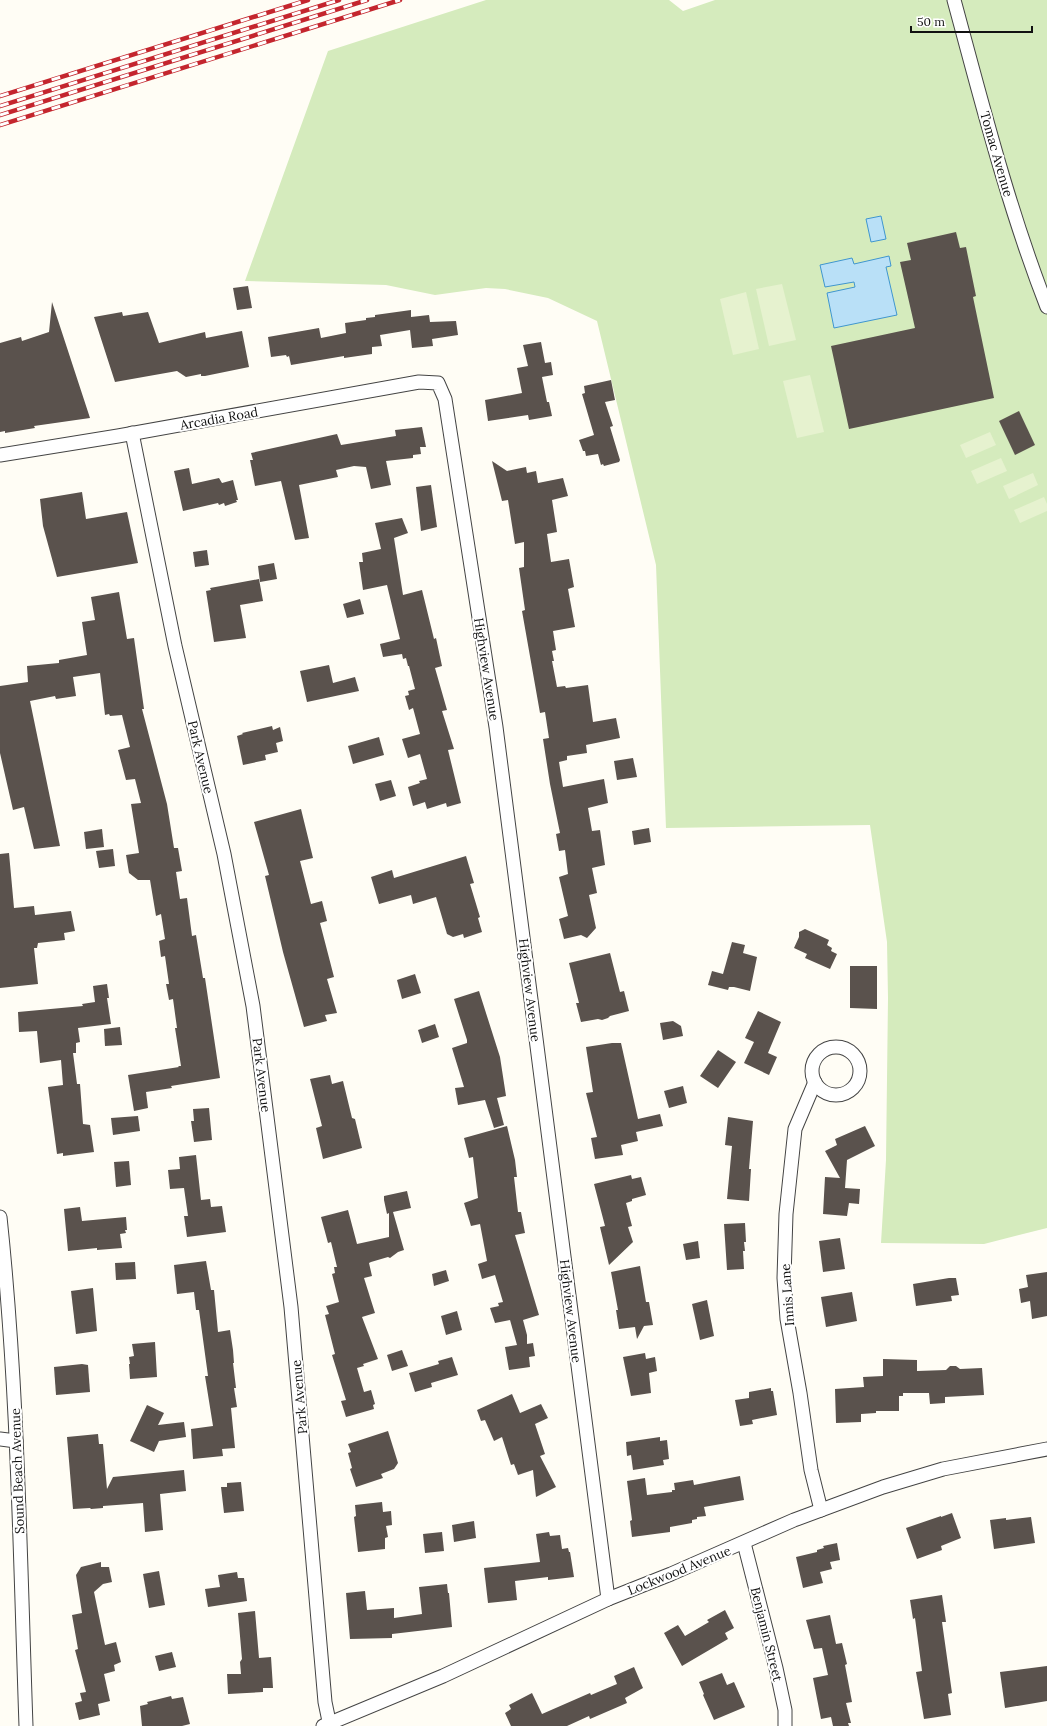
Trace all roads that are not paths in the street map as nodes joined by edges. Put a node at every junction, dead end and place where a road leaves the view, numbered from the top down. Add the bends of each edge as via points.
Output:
1 (954, 0) edge
2 (1047, 306) edge
3 (438, 383) joint
4 (132, 433) junction
5 (0, 455) edge
6 (815, 1082) dead end
7 (0, 1217) edge
8 (0, 1439) edge
9 (16, 1441) junction
10 (1047, 1449) edge
11 (821, 1510) junction
12 (744, 1543) junction
13 (608, 1599) junction
14 (327, 1725) edge
15 (26, 1726) edge
16 (785, 1726) edge

1 - 2 street, Tomac Avenue via 1009,197
3 - 4 street, Arcadia Road via 419,382
3 - 13 street, Highview Avenue via 445,399 496,727
4 - 5 street, Arcadia Road
4 - 14 street, Park Avenue via 175,646 224,854 254,1006 291,1307
6 - 11 street, Innis Lane via 795,1130 786,1214 784,1272 787,1319 811,1470
7 - 9 street, Sound Beach Avenue
8 - 9 street
9 - 15 street, Sound Beach Avenue
10 - 11 street, Lockwood Avenue via 943,1469 883,1487
11 - 12 street, Lockwood Avenue
12 - 13 street, Lockwood Avenue
12 - 16 street, Benjamin Street via 776,1668 785,1710
13 - 14 street, Lockwood Avenue via 444,1676

